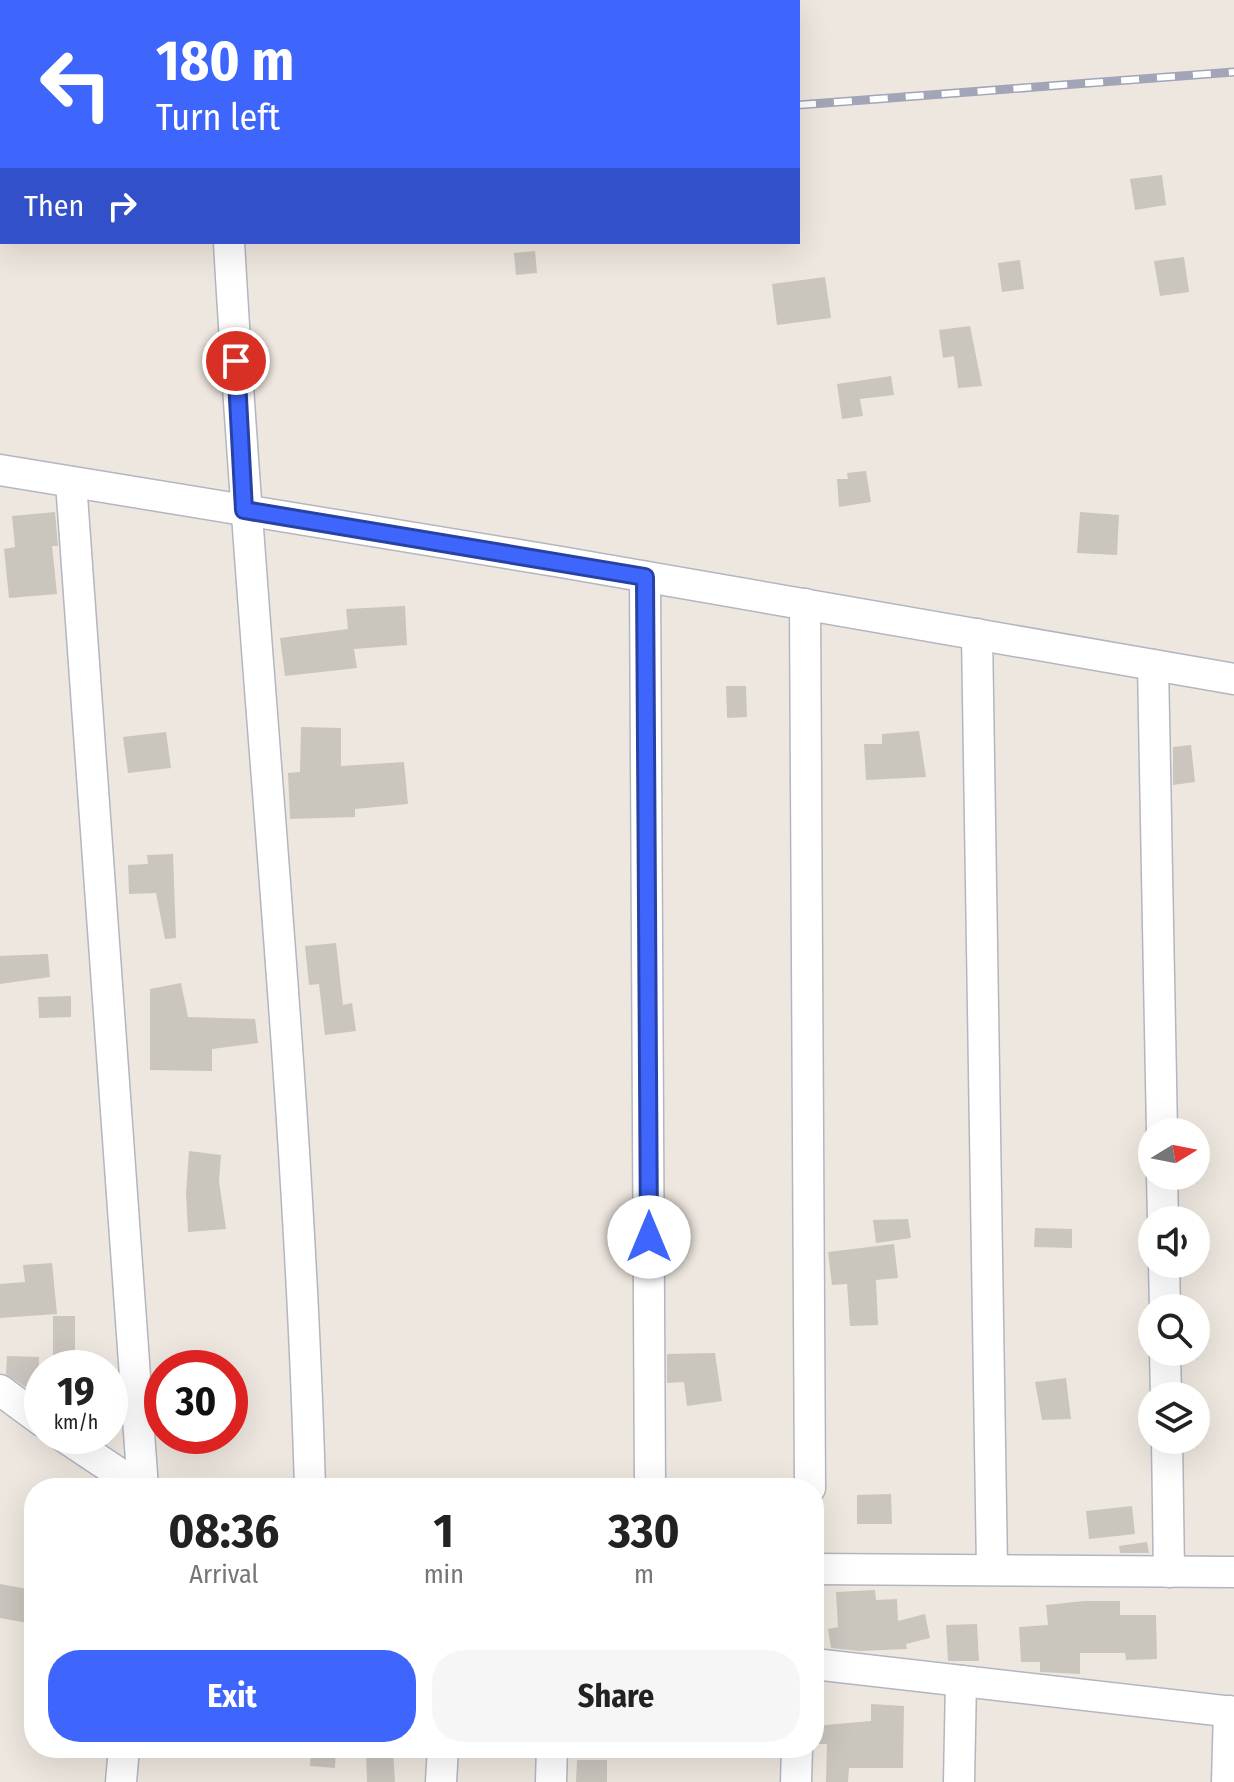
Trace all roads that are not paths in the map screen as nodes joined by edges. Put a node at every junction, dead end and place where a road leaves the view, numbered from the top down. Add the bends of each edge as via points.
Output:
1 (229, 244) edge
2 (0, 470) edge
3 (71, 482) junction
4 (244, 510) junction
5 (645, 577) junction
6 (805, 604) junction
7 (977, 634) junction
8 (1153, 665) junction
9 (1234, 679) edge
10 (1162, 1118) edge
11 (0, 1390) edge
12 (24, 1408) edge
13 (90, 1454) edge
14 (1167, 1454) edge
15 (127, 1478) edge
16 (141, 1478) edge
17 (309, 1478) edge
18 (650, 1478) edge
19 (810, 1478) edge
20 (824, 1569) edge
21 (992, 1569) junction
22 (1169, 1572) junction
23 (1234, 1572) edge
24 (824, 1665) edge
25 (961, 1681) junction
26 (1232, 1712) edge
27 (123, 1758) edge
28 (442, 1758) edge
29 (552, 1758) edge
30 (797, 1758) edge
31 (121, 1782) edge
32 (441, 1782) edge
33 (551, 1782) edge
34 (796, 1782) edge
35 (959, 1782) edge
36 (1227, 1782) edge

1 - 4 street
2 - 3 street
3 - 4 street
3 - 16 street
4 - 5 street
4 - 17 street via 290,1121
5 - 6 street
5 - 18 street
6 - 7 street
6 - 19 street
7 - 8 street
7 - 21 street
8 - 9 street
8 - 10 street
11 - 12 street
13 - 15 street
14 - 22 street
20 - 21 street
21 - 22 street
22 - 23 street
24 - 25 street
25 - 26 street
25 - 35 street
26 - 36 street
27 - 31 street
28 - 32 street
29 - 33 street
30 - 34 street

